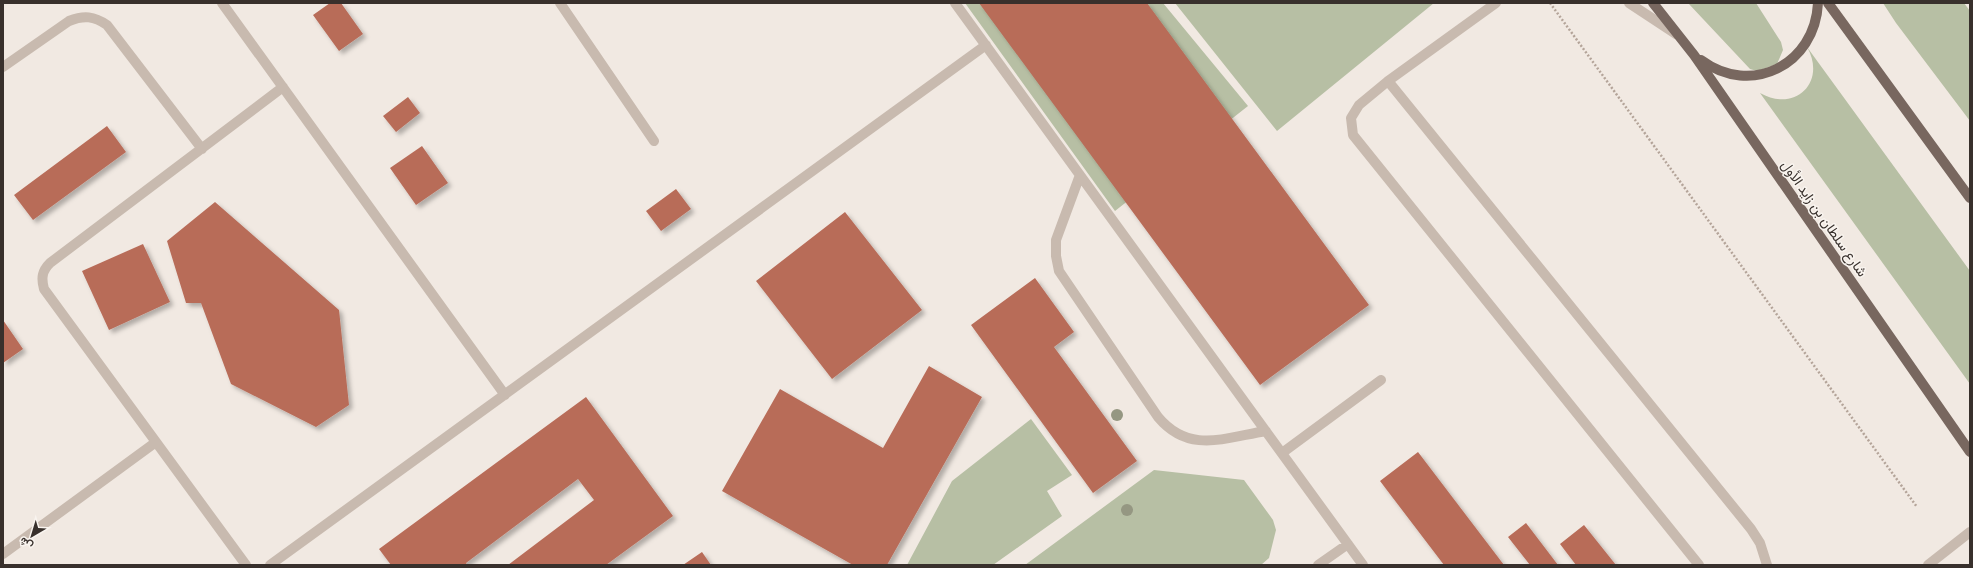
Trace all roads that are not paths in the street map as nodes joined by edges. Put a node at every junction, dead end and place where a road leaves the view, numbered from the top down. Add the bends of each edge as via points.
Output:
1 (222, 3) edge
2 (560, 3) edge
3 (955, 3) edge
4 (1496, 3) edge
5 (1629, 3) edge
6 (1653, 3) edge
7 (1818, 3) edge
8 (1828, 3) edge
9 (1679, 36) junction
10 (986, 45) junction
11 (1694, 55) junction
12 (3, 67) edge
13 (1388, 81) junction
14 (283, 87) junction
15 (654, 141) dead end
16 (202, 148) junction
17 (1080, 175) junction
18 (1970, 198) edge
19 (1381, 380) dead end
20 (505, 395) junction
21 (1266, 431) junction
22 (156, 442) junction
23 (1970, 452) edge
24 (1282, 453) junction
25 (1970, 532) edge
26 (1348, 544) junction
27 (3, 554) edge
28 (246, 565) edge
29 (270, 565) edge
30 (1318, 565) edge
31 (1363, 565) edge
32 (1699, 565) edge
33 (1766, 565) edge
34 (1928, 565) edge

1 - 14 lane
2 - 15 lane
3 - 10 lane
4 - 13 lane
5 - 9 lane
6 - 9 main road, شارع سلطان بن زايد الأول
7 - 11 main road via 1816,22 1808,40 1797,55 1771,71 1746,76 1727,74 1710,67
8 - 18 main road
9 - 11 main road, شارع سلطان بن زايد الأول
10 - 17 lane
10 - 20 lane
11 - 23 main road, شارع سلطان بن زايد الأول
12 - 16 lane via 70,21 89,16 99,19 108,25
13 - 32 lane via 1354,110 1351,126 1357,142
13 - 33 lane via 1751,529 1760,543
14 - 16 lane
14 - 20 lane
16 - 22 lane via 50,263 42,276 44,289
17 - 21 lane
17 - 21 lane via 1056,240 1059,271 1158,417 1167,428 1180,437 1193,440 1207,441
19 - 24 lane
20 - 29 lane
21 - 24 lane
22 - 27 lane
22 - 28 lane
24 - 26 lane
25 - 34 lane
26 - 30 lane
26 - 31 lane

